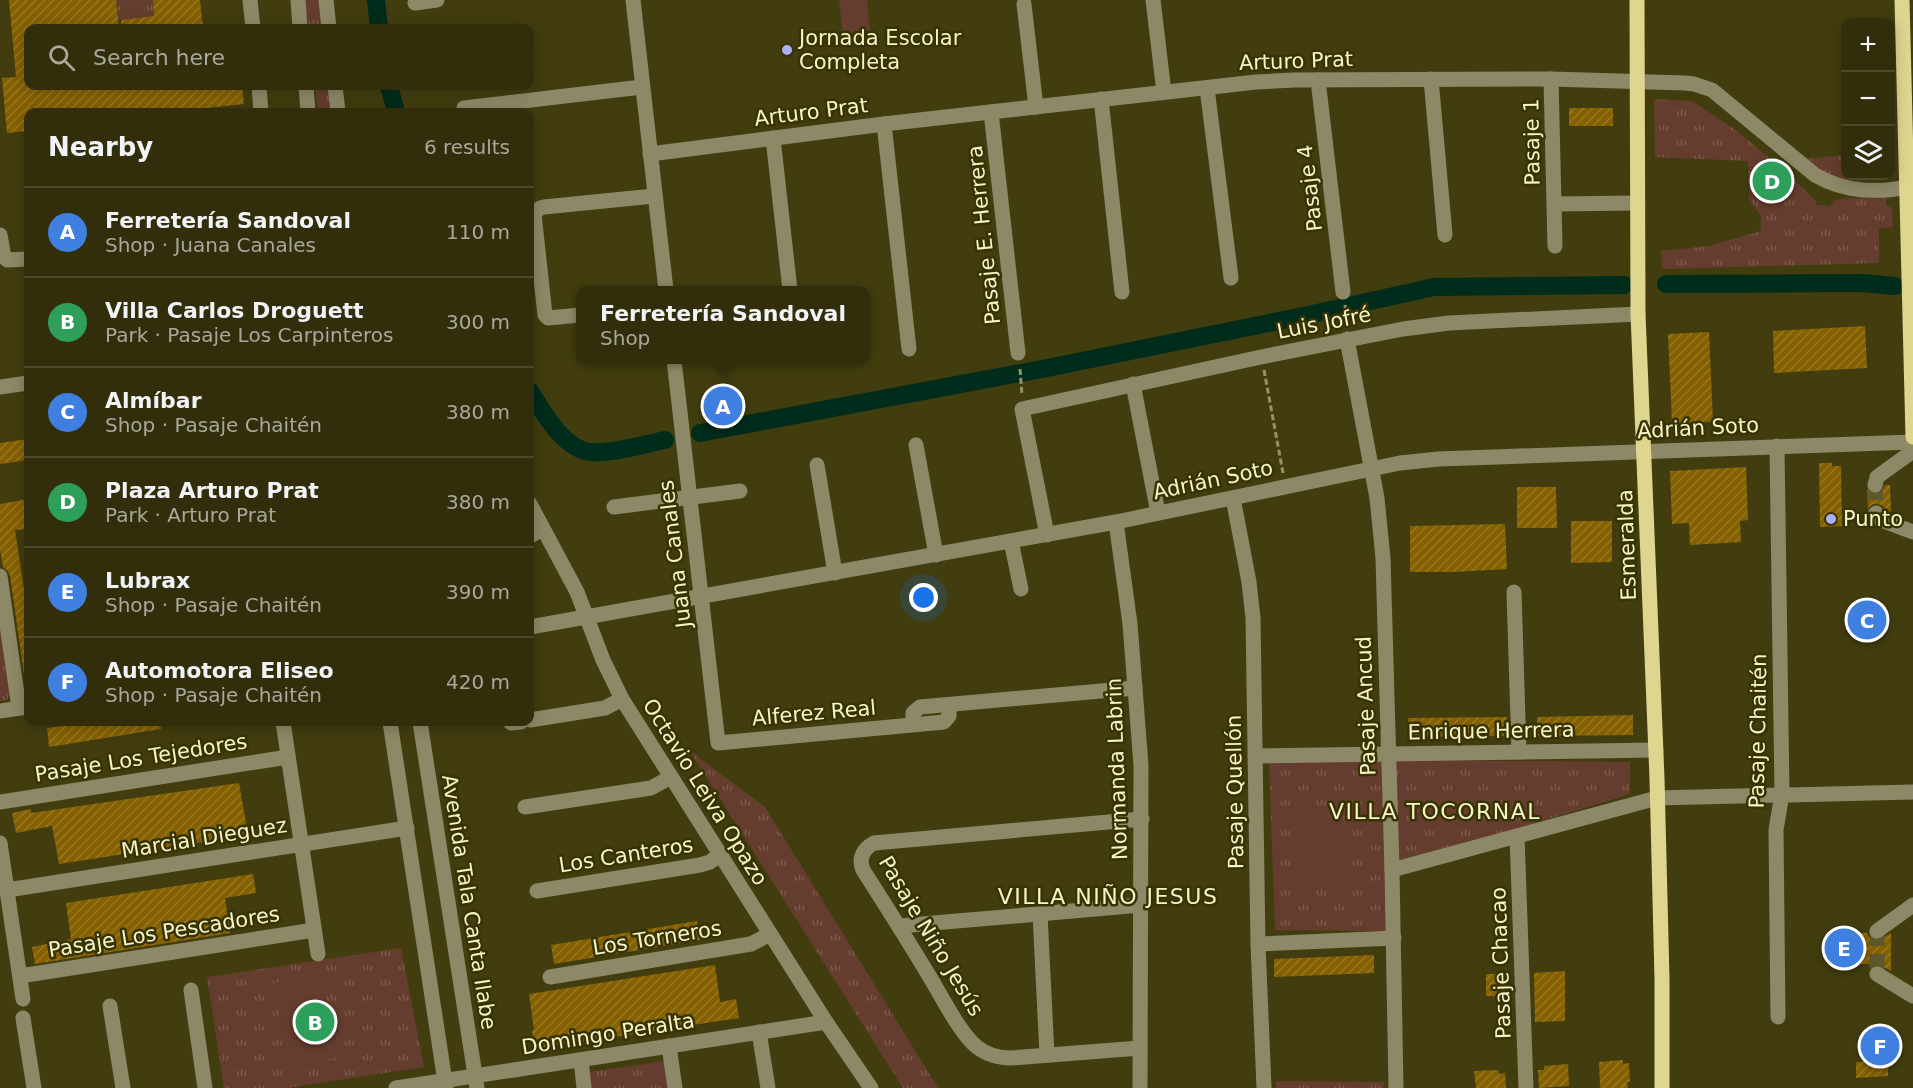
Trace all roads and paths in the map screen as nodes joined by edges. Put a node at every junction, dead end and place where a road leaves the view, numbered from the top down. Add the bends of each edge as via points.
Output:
1 (250, 0) edge
2 (298, 0) edge
3 (326, 0) edge
4 (437, 0) edge
5 (633, 0) edge
6 (1153, 0) edge
7 (1637, 0) edge
8 (415, 3) dead end
9 (1024, 4) dead end
10 (1906, 6) edge
11 (253, 24) edge
12 (300, 24) edge
13 (329, 24) edge
14 (1431, 79) junction
15 (1551, 79) junction
16 (1318, 80) junction
17 (1637, 81) junction
18 (642, 87) junction
19 (1207, 88) junction
20 (258, 90) edge
21 (306, 90) edge
22 (335, 90) edge
23 (1164, 92) junction
24 (1101, 99) junction
25 (1036, 107) junction
26 (261, 108) edge
27 (309, 108) edge
28 (338, 108) edge
29 (464, 108) dead end
30 (991, 112) junction
31 (884, 124) junction
32 (773, 138) junction
33 (650, 154) junction
34 (1910, 187) edge
35 (654, 195) junction
36 (1638, 202) junction
37 (1554, 204) junction
38 (534, 214) edge
39 (534, 214) edge
40 (0, 235) edge
41 (1445, 235) dead end
42 (1555, 246) dead end
43 (24, 259) edge
44 (1231, 278) dead end
45 (665, 286) edge
46 (789, 286) edge
47 (1122, 292) dead end
48 (1344, 297) joint
49 (1638, 314) junction
50 (576, 315) edge
51 (1346, 318) dead end
52 (1347, 339) junction
53 (909, 349) dead end
54 (1262, 357) junction
55 (1019, 360) joint
56 (674, 364) edge
57 (1022, 383) dead end
58 (24, 384) edge
59 (1133, 384) junction
60 (0, 387) edge
61 (1913, 437) edge
62 (1913, 442) edge
63 (916, 445) dead end
64 (1777, 446) junction
65 (1913, 451) edge
66 (1645, 452) junction
67 (817, 465) dead end
68 (1371, 469) junction
69 (1875, 485) dead end
70 (1285, 487) junction
71 (740, 491) dead end
72 (690, 497) junction
73 (1233, 498) junction
74 (614, 507) dead end
75 (1158, 513) junction
76 (1876, 513) dead end
77 (1116, 522) junction
78 (536, 532) edge
79 (1913, 532) edge
80 (1047, 535) junction
81 (1011, 541) junction
82 (936, 555) junction
83 (835, 573) junction
84 (0, 576) edge
85 (1021, 590) dead end
86 (1514, 592) dead end
87 (701, 597) junction
88 (586, 617) junction
89 (534, 626) edge
90 (1135, 688) junction
91 (622, 699) junction
92 (24, 707) edge
93 (0, 711) edge
94 (534, 719) edge
95 (284, 726) edge
96 (391, 726) edge
97 (421, 726) edge
98 (718, 743) joint
99 (1656, 750) junction
100 (1519, 752) junction
101 (1388, 753) junction
102 (1255, 756) junction
103 (288, 757) junction
104 (671, 777) junction
105 (1913, 792) edge
106 (1782, 794) junction
107 (1658, 798) junction
108 (0, 802) edge
109 (525, 807) dead end
110 (1142, 819) junction
111 (407, 828) junction
112 (1517, 836) junction
113 (0, 843) edge
114 (302, 844) junction
115 (719, 855) junction
116 (1392, 870) junction
117 (4, 882) edge
118 (537, 891) dead end
119 (1141, 905) junction
120 (1913, 905) edge
121 (1040, 914) junction
122 (899, 926) junction
123 (314, 930) junction
124 (1877, 931) dead end
125 (770, 934) junction
126 (1394, 938) junction
127 (1258, 944) junction
128 (318, 954) dead end
129 (1877, 974) dead end
130 (20, 976) junction
131 (550, 977) dead end
132 (191, 990) dead end
133 (1913, 996) edge
134 (23, 999) dead end
135 (110, 1006) dead end
136 (1778, 1017) dead end
137 (23, 1018) dead end
138 (826, 1022) junction
139 (759, 1032) junction
140 (669, 1046) junction
141 (1140, 1048) junction
142 (1047, 1055) junction
143 (581, 1060) junction
144 (477, 1082) edge
145 (446, 1084) edge
146 (34, 1088) edge
147 (123, 1088) edge
148 (205, 1088) edge
149 (396, 1088) edge
150 (584, 1088) edge
151 (675, 1088) edge
152 (768, 1088) edge
153 (871, 1088) edge
154 (1140, 1088) edge
155 (1264, 1088) edge
156 (1396, 1088) edge
157 (1526, 1088) edge
158 (1662, 1088) edge

1 - 11 street
2 - 12 street
3 - 13 street
4 - 8 street
5 - 18 street
6 - 23 street
7 - 17 main road, Esmeralda
9 - 25 street
10 - 34 main road
14 - 15 street, Arturo Prat
14 - 16 street, Arturo Prat
14 - 41 street
15 - 17 street, Arturo Prat
15 - 37 street, Pasaje 1
16 - 19 street, Arturo Prat
16 - 48 street, Pasaje 4
17 - 34 street, Arturo Prat via 1694,84 1712,90 1815,175 1835,185 1868,191
17 - 36 main road, Esmeralda
18 - 29 street
18 - 33 street
19 - 23 street, Arturo Prat
19 - 44 street
20 - 26 street
21 - 27 street
22 - 28 street
23 - 24 street, Arturo Prat
24 - 25 street, Arturo Prat
24 - 47 street
25 - 30 street, Arturo Prat
30 - 31 street, Arturo Prat
30 - 55 street, Pasaje E. Herrera
31 - 32 street, Arturo Prat
31 - 53 street
32 - 33 street, Arturo Prat
32 - 46 street
33 - 35 street
34 - 61 main road
35 - 39 street via 544,207
35 - 45 street
36 - 37 street, Pasaje 1
36 - 49 main road, Esmeralda
37 - 42 street, Pasaje 1
38 - 50 street via 545,315
40 - 43 street via 4,257
48 - 51 path
49 - 52 street, Luis Jofré via 1449,323
49 - 66 main road, Esmeralda
52 - 54 street, Luis Jofré
52 - 68 street, Pasaje Ancud
54 - 59 street, Luis Jofré
54 - 70 path
55 - 57 path
56 - 72 street, Juana Canales
58 - 60 street
59 - 75 street
59 - 80 street, Luis Jofré via 1022,409
62 - 64 street, Adrián Soto
63 - 82 street
64 - 66 street, Adrián Soto
64 - 106 street, Pasaje Chaitén
65 - 69 street via 1877,477
66 - 68 street, Adrián Soto via 1439,459
66 - 99 main road, Esmeralda
67 - 83 street
68 - 70 street, Adrián Soto
68 - 101 street, Pasaje Ancud via 1383,558
70 - 73 street, Adrián Soto
71 - 72 street
72 - 74 street
72 - 87 street, Juana Canales
73 - 75 street, Adrián Soto
73 - 102 street, Pasaje Quellón via 1253,618
75 - 77 street, Adrián Soto
76 - 79 street via 1881,520
77 - 80 street, Adrián Soto
77 - 90 street, Normanda Labrin
78 - 88 street, Octavio Leiva Opazo via 569,575
80 - 81 street, Adrián Soto
81 - 82 street, Adrián Soto
81 - 85 street
82 - 83 street, Adrián Soto
83 - 87 street, Adrián Soto
84 - 92 street
86 - 100 street
87 - 88 street, Adrián Soto
87 - 98 street, Juana Canales
88 - 89 street, Adrián Soto
88 - 91 street, Octavio Leiva Opazo
90 - 98 street, Alferez Real via 949,705 950,716 946,720
90 - 110 street, Normanda Labrin
91 - 94 street via 605,708
91 - 104 street, Octavio Leiva Opazo
92 - 93 street
95 - 103 street
96 - 111 street
97 - 144 street, Avenida Tala Canta Ilabe
99 - 100 street, Enrique Herrera
99 - 107 main road, Esmeralda
100 - 101 street, Enrique Herrera
101 - 102 street, Enrique Herrera
101 - 116 street, Pasaje Ancud
102 - 127 street, Pasaje Quellón
103 - 108 street, Pasaje Los Tejedores
103 - 114 street
104 - 109 street via 651,788
104 - 115 street, Octavio Leiva Opazo
105 - 106 street
106 - 107 street
106 - 136 street, Pasaje Chaitén via 1776,830
107 - 112 street
107 - 158 main road, Esmeralda
110 - 119 street, Normanda Labrin
110 - 122 street, Pasaje Niño Jesús via 874,843 861,855 861,866
111 - 114 street, Marcial Dieguez
111 - 145 street
112 - 116 street
112 - 157 street, Pasaje Chacao
113 - 117 street
114 - 117 street, Marcial Dieguez
114 - 123 street
115 - 118 street, Los Canteros via 700,866
115 - 125 street, Octavio Leiva Opazo
116 - 126 street, Pasaje Ancud
117 - 130 street
119 - 121 street
119 - 141 street, Normanda Labrin
120 - 124 street
121 - 122 street
121 - 142 street
122 - 142 street, Pasaje Niño Jesús via 970,1041 984,1052 1002,1058
123 - 128 street
123 - 130 street, Pasaje Los Pescadores
125 - 131 street, Los Torneros via 751,944
125 - 138 street, Octavio Leiva Opazo
126 - 127 street
126 - 156 street, Pasaje Ancud
127 - 155 street, Pasaje Quellón
129 - 133 street
130 - 134 street
132 - 148 street
135 - 147 street
137 - 146 street
138 - 139 street, Domingo Peralta
138 - 153 street, Octavio Leiva Opazo
139 - 140 street, Domingo Peralta
139 - 152 street
140 - 143 street, Domingo Peralta
140 - 151 street
141 - 142 street, Pasaje Niño Jesús
141 - 154 street, Normanda Labrin
143 - 144 street, Domingo Peralta
143 - 150 street
144 - 145 street, Domingo Peralta
145 - 149 street, Domingo Peralta

